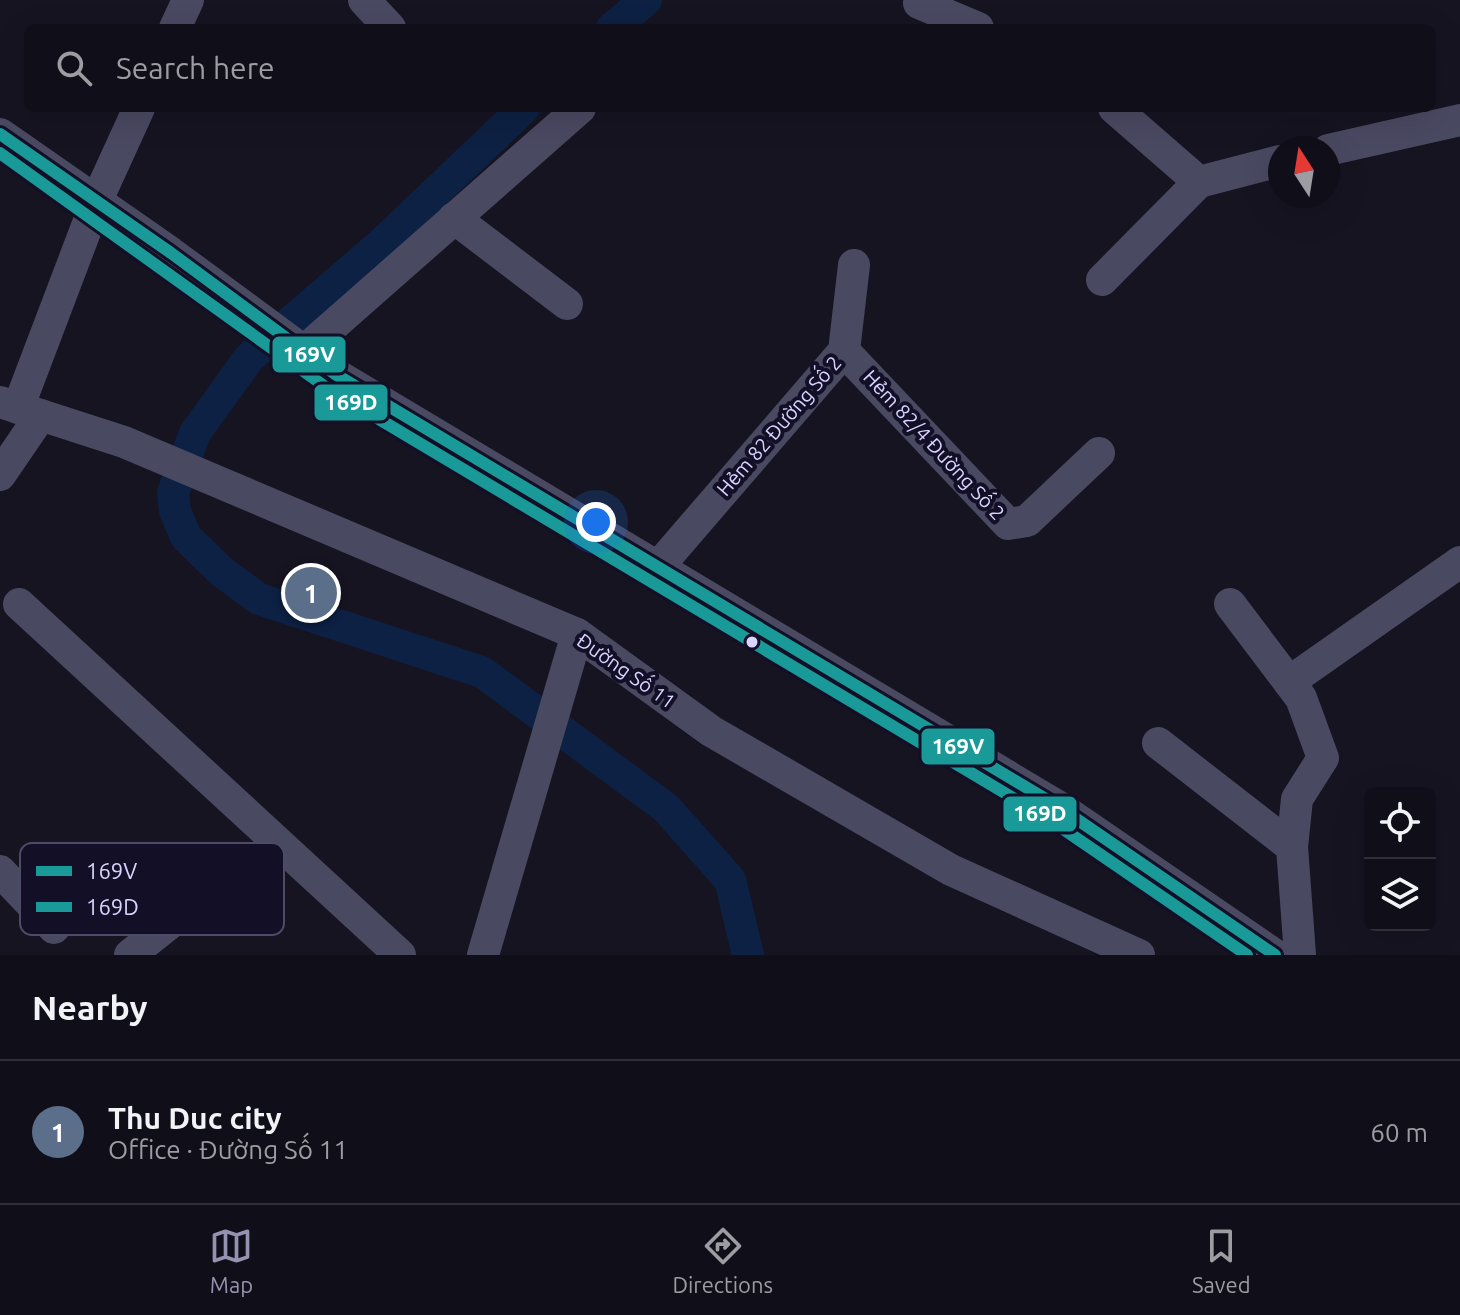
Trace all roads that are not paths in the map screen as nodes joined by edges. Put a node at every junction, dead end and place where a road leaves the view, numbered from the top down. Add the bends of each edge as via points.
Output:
1 (188, 0) edge
2 (364, 0) edge
3 (919, 3) dead end
4 (177, 24) edge
5 (386, 24) edge
6 (969, 24) edge
7 (137, 112) edge
8 (575, 112) edge
9 (1119, 112) edge
10 (1460, 120) edge
11 (0, 134) edge
12 (1340, 147) edge
13 (1268, 164) edge
14 (1199, 182) junction
15 (97, 200) junction
16 (454, 218) junction
17 (854, 265) dead end
18 (1102, 280) dead end
19 (567, 304) dead end
20 (304, 351) junction
21 (844, 351) junction
22 (20, 408) edge
23 (1099, 453) dead end
24 (0, 475) edge
25 (1460, 562) edge
26 (658, 567) junction
27 (19, 604) dead end
28 (1230, 604) dead end
29 (577, 634) junction
30 (1289, 682) junction
31 (1158, 743) dead end
32 (278, 843) edge
33 (1292, 847) junction
34 (284, 848) edge
35 (0, 871) edge
36 (20, 892) edge
37 (155, 935) edge
38 (130, 955) edge
39 (400, 955) edge
40 (483, 955) edge
41 (1139, 955) edge
42 (1275, 955) edge
43 (1300, 955) edge

1 - 4 street
2 - 5 street
3 - 6 street
7 - 15 street
8 - 16 street
9 - 14 street
10 - 12 street
11 - 15 street
13 - 14 street
14 - 18 street
15 - 20 street
15 - 22 street
16 - 19 street
16 - 20 street
17 - 21 street, Hẻm 82 Đường Số 2
20 - 26 street
21 - 23 street, Hẻm 82/4 Đường Số 2 via 1008,524 1027,521
21 - 26 street, Hẻm 82 Đường Số 2
22 - 24 street
22 - 29 street, Đường Số 11 via 141,450
25 - 30 street
26 - 42 street via 1059,807
27 - 32 street
28 - 30 street
29 - 40 street
29 - 41 street, Đường Số 11 via 711,731 951,870
30 - 33 street via 1301,698 1323,758 1297,799
31 - 33 street
33 - 43 street
34 - 39 street
35 - 36 street
37 - 38 street

